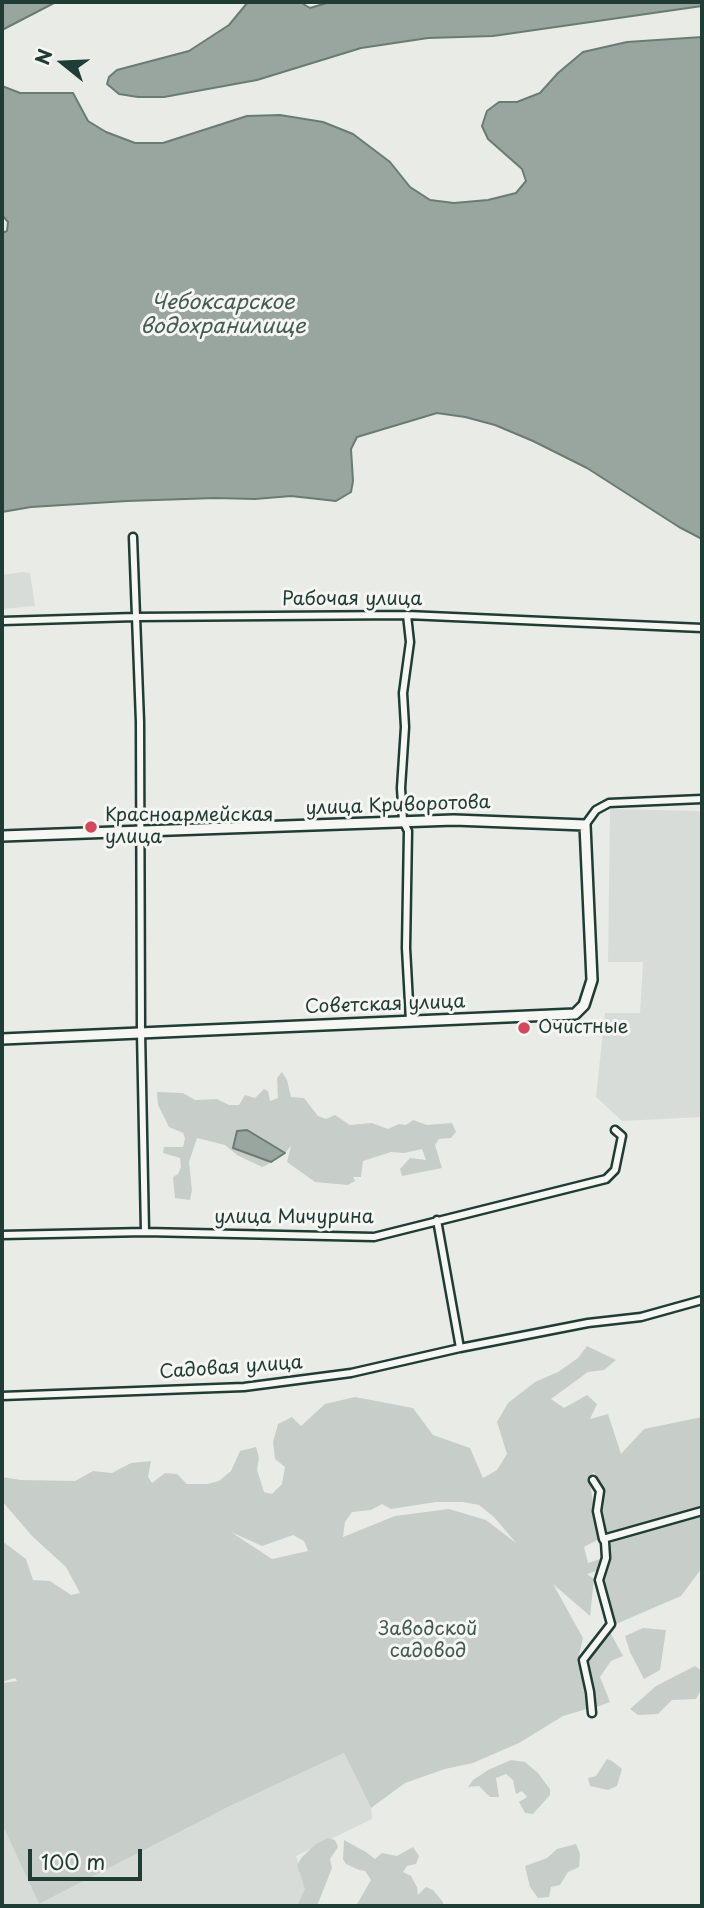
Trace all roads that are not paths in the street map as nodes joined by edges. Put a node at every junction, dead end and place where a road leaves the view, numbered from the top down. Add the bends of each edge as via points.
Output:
1 (133, 537) dead end
2 (407, 615) junction
3 (135, 617) junction
4 (2, 621) edge
5 (702, 628) edge
6 (702, 799) edge
7 (402, 821) junction
8 (585, 825) junction
9 (140, 833) junction
10 (2, 836) edge
11 (410, 1021) junction
12 (141, 1032) junction
13 (2, 1039) edge
14 (615, 1130) dead end
15 (437, 1220) junction
16 (145, 1232) junction
17 (2, 1235) edge
18 (702, 1300) edge
19 (460, 1348) junction
20 (2, 1396) edge
21 (593, 1480) dead end
22 (702, 1511) edge
23 (603, 1539) junction
24 (592, 1713) dead end

1 - 3 street
2 - 3 street, Рабочая улица
2 - 5 street, Рабочая улица
2 - 7 street via 411,642 403,693
3 - 4 street, Рабочая улица
3 - 9 street
6 - 8 street via 609,803 596,810
7 - 8 street, улица Криворотова
7 - 9 street, улица Криворотова
7 - 11 street via 408,831
8 - 11 street, Советская улица via 592,980 584,1005 575,1014
9 - 10 street, улица Криворотова
9 - 12 street
11 - 12 street, Советская улица
12 - 13 street, Советская улица
12 - 16 street
14 - 15 street, улица Мичурина via 622,1136 615,1170 606,1179
15 - 16 street, улица Мичурина via 374,1237
15 - 19 street
16 - 17 street, улица Мичурина
18 - 19 street, Садовая улица via 641,1317
19 - 20 street, Садовая улица via 351,1373 244,1387
21 - 23 street via 600,1491 597,1511
22 - 23 street
23 - 24 street via 606,1558 598,1580 611,1624 583,1660

